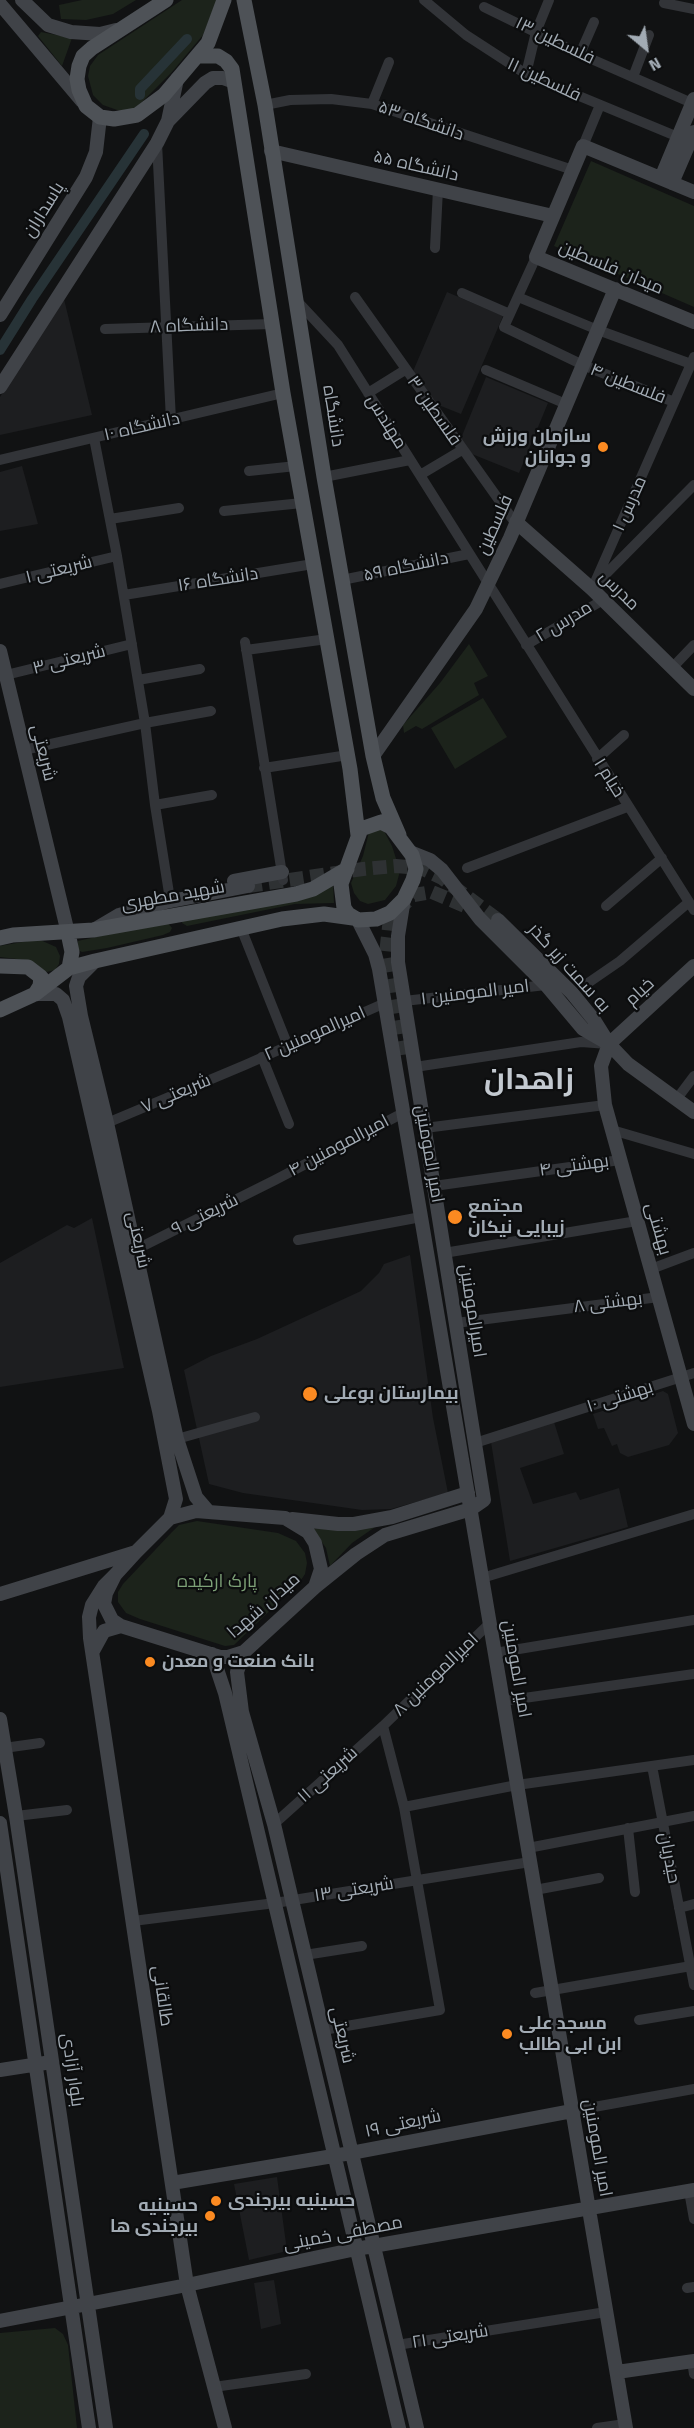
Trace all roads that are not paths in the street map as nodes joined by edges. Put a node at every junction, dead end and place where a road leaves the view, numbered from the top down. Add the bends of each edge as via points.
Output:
1 (22, 0) edge
2 (166, 0) edge
3 (224, 0) edge
4 (244, 0) edge
5 (424, 0) edge
6 (549, 0) edge
7 (664, 3) dead end
8 (0, 4) edge
9 (484, 7) dead end
10 (694, 9) edge
11 (594, 22) dead end
12 (121, 29) junction
13 (536, 32) junction
14 (649, 35) dead end
15 (580, 54) junction
16 (198, 56) junction
17 (389, 62) dead end
18 (526, 74) junction
19 (633, 77) junction
20 (177, 78) junction
21 (234, 82) junction
22 (694, 102) edge
23 (372, 104) junction
24 (264, 105) junction
25 (600, 105) junction
26 (86, 106) junction
27 (100, 117) junction
28 (168, 121) junction
29 (689, 139) edge
30 (157, 143) junction
31 (583, 146) junction
32 (271, 151) junction
33 (573, 170) junction
34 (667, 181) junction
35 (438, 189) junction
36 (694, 192) edge
37 (553, 216) junction
38 (435, 248) dead end
39 (536, 257) junction
40 (615, 290) junction
41 (462, 293) dead end
42 (355, 297) dead end
43 (518, 297) junction
44 (294, 298) junction
45 (510, 314) junction
46 (0, 315) edge
47 (694, 322) edge
48 (272, 324) junction
49 (166, 327) junction
50 (105, 329) dead end
51 (598, 330) junction
52 (693, 361) edge
53 (583, 365) junction
54 (405, 370) junction
55 (486, 370) dead end
56 (0, 387) edge
57 (283, 393) junction
58 (368, 393) junction
59 (674, 402) junction
60 (566, 404) junction
61 (171, 420) junction
62 (94, 438) junction
63 (462, 450) junction
64 (0, 460) edge
65 (410, 460) junction
66 (296, 466) junction
67 (249, 471) dead end
68 (420, 475) junction
69 (324, 477) junction
70 (694, 485) edge
71 (302, 503) junction
72 (179, 508) dead end
73 (224, 511) dead end
74 (110, 519) junction
75 (516, 523) junction
76 (470, 554) junction
77 (117, 556) junction
78 (313, 564) junction
79 (342, 580) junction
80 (489, 582) junction
81 (0, 584) edge
82 (592, 589) junction
83 (124, 595) junction
84 (603, 600) junction
85 (327, 639) junction
86 (132, 644) junction
87 (526, 645) junction
88 (694, 645) edge
89 (0, 651) edge
90 (672, 668) junction
91 (200, 669) dead end
92 (6, 675) junction
93 (138, 680) junction
94 (694, 689) edge
95 (211, 711) dead end
96 (145, 723) junction
97 (624, 735) dead end
98 (24, 750) junction
99 (348, 755) junction
100 (373, 756) junction
101 (597, 759) junction
102 (264, 768) junction
103 (212, 795) dead end
104 (155, 805) junction
105 (627, 807) junction
106 (358, 835) junction
107 (399, 835) junction
108 (410, 852) junction
109 (662, 858) junction
110 (346, 868) junction
111 (467, 868) dead end
112 (282, 876) joint
113 (248, 886) tunnel mouth
114 (169, 893) joint
115 (404, 899) junction
116 (606, 906) dead end
117 (691, 906) edge
118 (174, 917) junction
119 (355, 919) junction
120 (498, 920) tunnel mouth
121 (241, 928) junction
122 (93, 930) junction
123 (68, 933) junction
124 (0, 938) edge
125 (180, 942) junction
126 (95, 961) junction
127 (0, 966) edge
128 (694, 966) edge
129 (69, 968) junction
130 (588, 983) dead end
131 (546, 985) junction
132 (35, 994) junction
133 (404, 1001) junction
134 (385, 1003) junction
135 (0, 1010) edge
136 (609, 1044) junction
137 (288, 1046) junction
138 (402, 1055) tunnel mouth
139 (262, 1058) junction
140 (245, 1065) joint
141 (415, 1067) junction
142 (694, 1076) edge
143 (676, 1100) junction
144 (605, 1104) junction
145 (694, 1112) edge
146 (404, 1113) junction
147 (101, 1124) junction
148 (289, 1124) dead end
149 (424, 1128) junction
150 (612, 1131) junction
151 (694, 1154) edge
152 (620, 1160) junction
153 (275, 1180) joint
154 (434, 1186) junction
155 (419, 1202) junction
156 (421, 1217) junction
157 (637, 1221) junction
158 (298, 1240) dead end
159 (135, 1250) junction
160 (444, 1253) junction
161 (694, 1253) edge
162 (651, 1269) junction
163 (659, 1297) junction
164 (456, 1323) junction
165 (687, 1375) edge
166 (255, 1418) dead end
167 (694, 1424) edge
168 (177, 1439) junction
169 (475, 1443) junction
170 (468, 1493) junction
171 (471, 1509) junction
172 (208, 1511) junction
173 (694, 1514) edge
174 (170, 1518) junction
175 (285, 1518) junction
176 (136, 1552) junction
177 (116, 1575) junction
178 (482, 1578) junction
179 (315, 1587) junction
180 (0, 1594) edge
181 (694, 1620) edge
182 (490, 1623) junction
183 (121, 1626) junction
184 (93, 1651) junction
185 (244, 1652) junction
186 (495, 1653) junction
187 (212, 1654) junction
188 (694, 1674) edge
189 (231, 1691) junction
190 (503, 1701) junction
191 (0, 1719) edge
192 (383, 1726) junction
193 (40, 1743) dead end
194 (4, 1748) junction
195 (694, 1760) edge
196 (652, 1766) junction
197 (517, 1785) junction
198 (404, 1807) junction
199 (67, 1810) dead end
200 (16, 1816) junction
201 (694, 1816) edge
202 (0, 1822) edge
203 (662, 1822) junction
204 (274, 1824) junction
205 (628, 1828) junction
206 (529, 1855) junction
207 (598, 1878) dead end
208 (417, 1880) junction
209 (535, 1890) junction
210 (635, 1892) dead end
211 (292, 1900) junction
212 (275, 1904) junction
213 (694, 1904) edge
214 (679, 1908) junction
215 (133, 1920) junction
216 (362, 1946) dead end
217 (305, 1955) junction
218 (691, 1966) junction
219 (694, 1985) edge
220 (552, 1990) junction
221 (535, 1993) dead end
222 (694, 2011) edge
223 (639, 2020) dead end
224 (323, 2030) junction
225 (53, 2062) junction
226 (37, 2064) junction
227 (0, 2070) edge
228 (694, 2089) edge
229 (572, 2111) junction
230 (351, 2153) junction
231 (334, 2156) junction
232 (172, 2183) junction
233 (692, 2190) edge
234 (589, 2208) junction
235 (694, 2219) edge
236 (373, 2246) junction
237 (356, 2248) junction
238 (187, 2285) junction
239 (89, 2305) junction
240 (72, 2308) junction
241 (606, 2312) junction
242 (0, 2321) edge
243 (397, 2345) junction
244 (693, 2365) edge
245 (617, 2372) junction
246 (306, 2374) dead end
247 (214, 2387) junction
248 (626, 2426) edge
249 (89, 2428) edge
250 (106, 2428) edge
251 (225, 2428) edge
252 (399, 2428) edge
253 (417, 2428) edge
254 (597, 2428) edge

1 - 12 main road via 48,25 71,32 100,34
2 - 12 main road
3 - 16 main road via 213,32
4 - 24 main road, دانشگاه
5 - 18 street, فلسطین ۱۱ via 465,35
6 - 13 street
7 - 10 street
8 - 26 main road
9 - 13 street, فلسطین ۱۳
11 - 15 street
12 - 26 main road via 83,56 77,79
13 - 15 street, فلسطین ۱۳
13 - 18 street
14 - 19 street
15 - 19 street, فلسطین ۱۳
16 - 20 main road
16 - 21 main road via 218,56 232,69
17 - 23 street
18 - 25 street, فلسطین ۱۱
19 - 22 street, فلسطین ۱۳
20 - 27 main road via 164,95 137,115
20 - 28 main road
21 - 28 main road via 213,78
21 - 48 main road
22 - 29 main road
23 - 24 street, دانشگاه ۵۳ via 331,99
23 - 33 street, دانشگاه ۵۳
24 - 32 main road, دانشگاه
25 - 29 street, فلسطین ۱۱
25 - 31 street
26 - 27 main road
27 - 46 main road, پاسداران via 96,152 86,177
28 - 30 main road
29 - 34 main road
30 - 49 street
30 - 56 main road
31 - 33 main road, میدان فلسطین
31 - 34 main road
32 - 35 main road, دانشگاه ۵۵
32 - 44 main road, دانشگاه
33 - 37 main road, میدان فلسطین
34 - 36 main road
35 - 37 main road, دانشگاه ۵۵
35 - 38 street
37 - 39 main road, میدان فلسطین
39 - 40 main road, میدان فلسطین
39 - 43 street
40 - 47 main road, میدان فلسطین
40 - 51 main road, فلسطین
41 - 45 street
42 - 54 street, فلسطین ۳
43 - 45 street
43 - 51 street
44 - 58 street, مهندس via 331,335
44 - 69 main road, دانشگاه
45 - 53 street, فلسطین ۴ via 504,327
48 - 49 street, دانشگاه ۸
48 - 57 main road
49 - 50 street, دانشگاه ۸
49 - 61 street
51 - 52 street
51 - 53 main road, فلسطین
52 - 59 street, مدرس ۱
53 - 59 street, فلسطین ۴
53 - 60 main road, فلسطین
54 - 58 street
54 - 63 street, فلسطین ۳
55 - 60 street
57 - 61 street, دانشگاه ۱۰
57 - 66 main road
58 - 65 street, مهندس
59 - 82 street, مدرس ۱
60 - 75 main road, فلسطین
61 - 62 street, دانشگاه ۱۰
62 - 64 street, دانشگاه ۱۰
62 - 74 street
63 - 68 street
63 - 75 street, فلسطین ۳
65 - 68 street, مهندس
65 - 69 street
66 - 67 street
66 - 71 main road
68 - 76 street, مهندس
69 - 79 main road, دانشگاه
70 - 82 street
71 - 73 street
71 - 78 main road
72 - 74 street
74 - 77 street
75 - 80 main road, فلسطین
75 - 82 main road, مدرس
76 - 79 street, دانشگاه ۵۹
76 - 80 street, مهندس
77 - 81 street, شریعتی ۱
77 - 83 street
78 - 83 street, دانشگاه ۱۶
78 - 85 main road
79 - 100 main road, دانشگاه
80 - 87 street, خیام ۱
80 - 100 main road, فلسطین via 476,609
82 - 84 main road, مدرس
83 - 86 street
84 - 87 street, مدرس ۲
84 - 90 main road, مدرس
85 - 99 main road
85 - 102 street via 246,646
86 - 92 street, شریعتی ۳
86 - 93 street
87 - 101 street, خیام ۱
88 - 90 street
89 - 92 main road, شریعتی
90 - 94 main road, مدرس
91 - 93 street
92 - 98 main road, شریعتی
93 - 96 street
95 - 96 street
96 - 98 street
96 - 104 street
97 - 101 street
98 - 123 main road, شریعتی
99 - 102 street
99 - 106 main road
100 - 107 main road, دانشگاه via 383,798
101 - 105 street, خیام ۱
102 - 112 street
103 - 104 street
104 - 114 street
105 - 109 street, خیام ۱
105 - 111 street
106 - 107 main road via 361,829 381,822
106 - 110 main road
107 - 108 main road
108 - 115 main road via 416,869
108 - 131 main road via 442,870 480,919
109 - 116 street
109 - 117 street, خیام ۱
110 - 118 main road, شهید مطهری via 313,889 296,894
110 - 119 main road via 342,899 348,914
112 - 114 main road
113 - 122 main road via 119,915
115 - 119 main road via 384,916 366,921
115 - 133 main road, امیرالمومنین via 398,948
117 - 130 street
118 - 122 main road, شهید مطهری
118 - 125 main road
119 - 121 main road via 307,915
119 - 134 main road, امیر المومنین via 375,954
120 - 136 main road, به سمت زیر گذر via 572,993
121 - 125 main road
121 - 137 street
122 - 123 main road, شهید مطهری
123 - 124 main road, شهید مطهری
123 - 129 main road via 72,952
125 - 126 main road
126 - 129 main road
126 - 147 main road via 79,977 76,986
127 - 132 main road via 36,971 41,977
128 - 136 main road, خیام
129 - 132 main road
131 - 133 street, امیر المومنین ۱
131 - 136 main road via 583,1029
132 - 135 main road
132 - 147 main road, شریعتی via 56,994 63,1000
133 - 141 main road, امیرالمومنین
134 - 137 street, امیرالمومنین ۲
134 - 146 main road, امیر المومنین
136 - 141 street via 581,1042
136 - 143 main road
136 - 144 main road, بهشتی via 601,1066
137 - 139 street, امیرالمومنین ۲
138 - 155 main road via 420,1179
139 - 140 street, امیرالمومنین ۲
139 - 148 street
140 - 147 street, شریعتی ۷
141 - 149 main road, امیرالمومنین
142 - 143 street
143 - 145 main road
144 - 149 street
144 - 150 main road, بهشتی
146 - 153 street, امیرالمومنین ۴
146 - 155 main road, امیر المومنین
147 - 159 main road
147 - 174 main road, شریعتی via 174,1486 176,1499
149 - 154 main road, امیرالمومنین
150 - 151 street
150 - 152 main road, بهشتی
152 - 154 street, بهشتی ۴
152 - 157 main road, بهشتی
153 - 159 street, شریعتی ۹
154 - 160 main road, امیرالمومنین
155 - 156 main road, امیر المومنین
156 - 158 street
156 - 170 main road, امیر المومنین
157 - 160 street
157 - 162 main road, بهشتی
159 - 168 main road
160 - 164 main road, امیرالمومنین
161 - 162 street
162 - 163 main road, بهشتی
163 - 164 street, بهشتی ۸
163 - 165 main road, بهشتی
164 - 169 main road, امیرالمومنین
165 - 167 main road, بهشتی
165 - 169 street, بهشتی ۱۰
166 - 168 street
168 - 172 main road via 196,1497
169 - 171 main road, امیرالمومنین via 484,1500
170 - 171 main road, امیر المومنین
170 - 175 main road via 392,1517 354,1524
171 - 178 main road, امیر المومنین
171 - 179 main road via 385,1534
172 - 174 main road, میدان شهدا
172 - 175 main road, میدان شهدا
173 - 178 street
174 - 176 main road
175 - 179 main road, میدان شهدا via 308,1532 315,1543 321,1569
176 - 177 main road
176 - 180 main road
177 - 183 main road via 104,1604 107,1613
177 - 184 main road, طالقانی via 92,1605 89,1627
178 - 182 main road, امیر المومنین
179 - 185 main road, میدان شهدا
181 - 186 street
182 - 186 main road, امیر المومنین
182 - 192 street, امیرالمومنین ۸
183 - 184 main road via 104,1631
183 - 187 main road, میدان شهدا
184 - 215 main road, طالقانی
185 - 187 main road, میدان شهدا via 228,1657
185 - 189 main road, شریعتی
186 - 190 main road, امیر المومنین
187 - 189 main road, شریعتی
188 - 190 street
189 - 204 main road, شریعتی
189 - 212 main road, شریعتی
190 - 197 main road, امیر المومنین
191 - 194 main road, بلوار آزادی
192 - 198 street
192 - 204 street, شریعتی ۱۱
193 - 194 street
194 - 200 main road, بلوار آزادی
195 - 196 street
196 - 197 street
196 - 203 street, حیدریان
197 - 198 street
197 - 206 main road, امیر المومنین
198 - 208 street
199 - 200 street
200 - 225 main road, بلوار آزادی
201 - 203 street, شریعتی ۱۳
202 - 226 main road, بلوار آزادی
203 - 205 street, شریعتی ۱۳
203 - 214 street, حیدریان
204 - 211 main road, شریعتی
205 - 206 street, شریعتی ۱۳
205 - 210 street
206 - 208 street, شریعتی ۱۳
206 - 209 main road, امیر المومنین
207 - 209 street
208 - 211 street, شریعتی ۱۳
208 - 224 street via 440,2010
209 - 220 main road, امیر المومنین
211 - 212 street, شریعتی ۱۳
211 - 217 main road, شریعتی
212 - 215 street, شریعتی ۱۳
212 - 231 main road, شریعتی
213 - 214 street
214 - 218 street, حیدریان
215 - 232 main road, طالقانی
216 - 217 street
217 - 224 main road, شریعتی
218 - 219 street, حیدریان
218 - 220 street
220 - 221 street
220 - 229 main road, امیر المومنین
222 - 223 street
224 - 230 main road, شریعتی
225 - 226 main road
225 - 239 main road, بلوار آزادی
226 - 227 main road
226 - 240 main road, بلوار آزادی
228 - 229 street
229 - 230 main road, شریعتی ۱۹
229 - 234 main road, امیر المومنین
230 - 231 main road, شریعتی ۱۹
230 - 236 main road, شریعتی
231 - 232 main road, شریعتی ۱۹
231 - 237 main road, شریعتی
232 - 238 main road, طالقانی
233 - 234 main road, مصطفی خمینی
233 - 235 street
234 - 236 main road, مصطفی خمینی
234 - 241 main road, امیر المومنین
236 - 237 main road, مصطفی خمینی
236 - 243 main road, شریعتی
237 - 238 main road, مصطفی خمینی
237 - 252 main road, شریعتی
238 - 239 main road, مصطفی خمینی
238 - 247 main road, طالقانی
239 - 240 main road, مصطفی خمینی
239 - 250 main road, بلوار آزادی
240 - 242 main road, مصطفی خمینی
240 - 249 main road, بلوار آزادی
241 - 243 street, شریعتی ۲۱
241 - 245 main road, امیر المومنین
243 - 253 main road, شریعتی
244 - 245 main road
245 - 248 main road, امیر المومنین
246 - 247 street
247 - 251 main road, طالقانی
248 - 254 street

